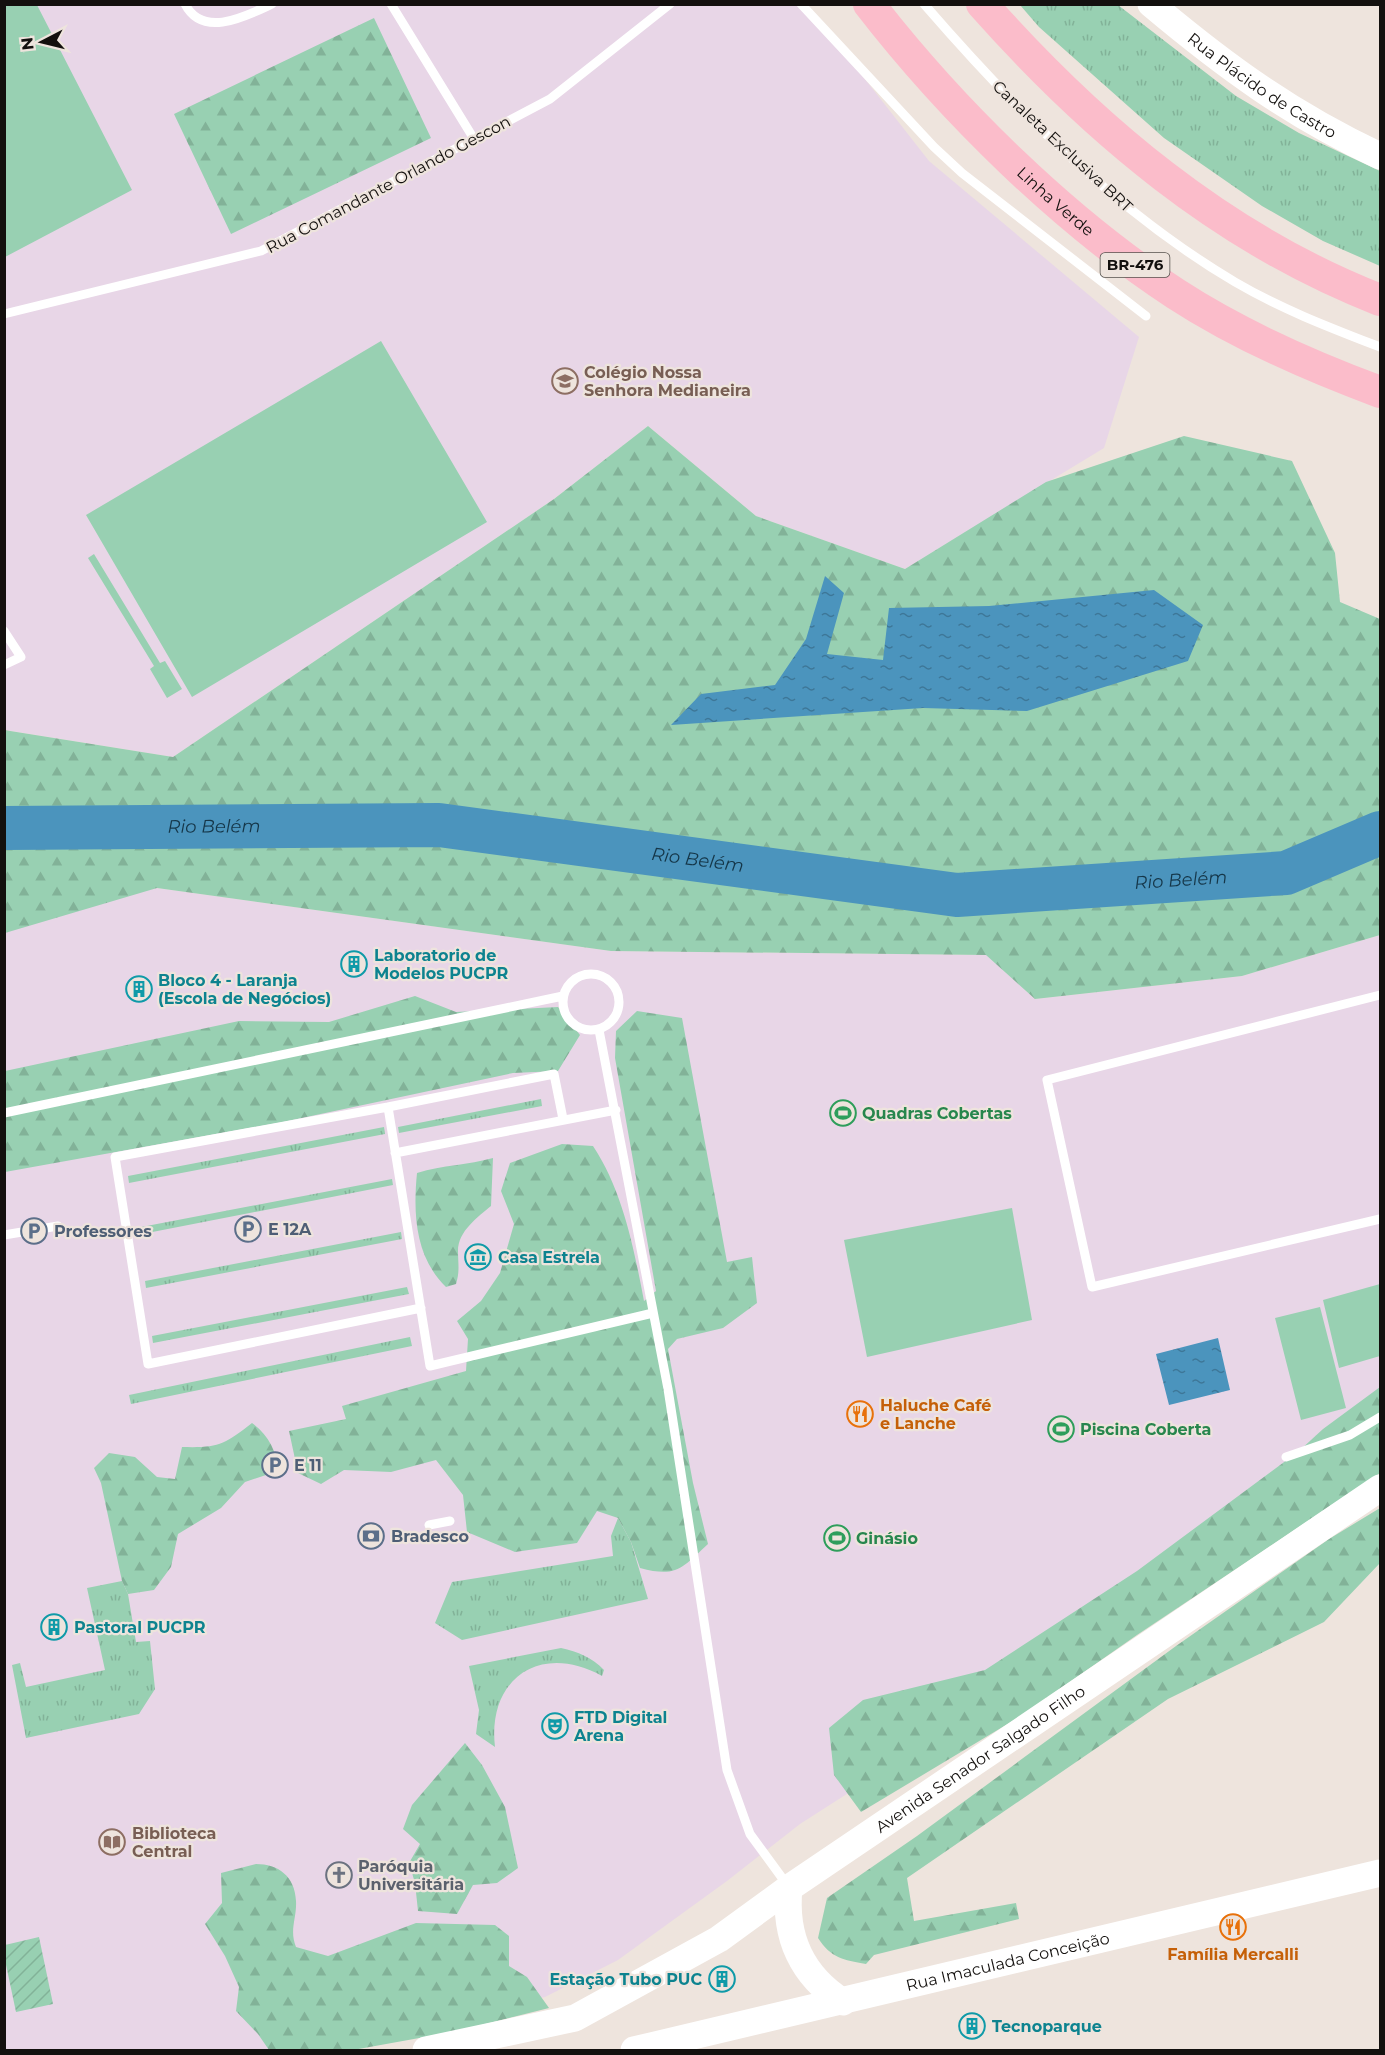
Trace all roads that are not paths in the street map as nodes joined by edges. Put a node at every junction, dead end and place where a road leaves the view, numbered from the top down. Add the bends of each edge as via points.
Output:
1 (185, 4) edge
2 (272, 4) edge
3 (391, 4) edge
4 (670, 4) edge
5 (801, 4) edge
6 (858, 4) edge
7 (869, 4) edge
8 (924, 4) edge
9 (982, 4) edge
10 (1151, 4) edge
11 (931, 77) junction
12 (474, 139) junction
13 (1380, 156) edge
14 (1380, 300) edge
15 (4, 314) edge
16 (1146, 316) dead end
17 (1380, 347) edge
18 (1380, 392) edge
19 (4, 631) edge
20 (4, 665) edge
21 (1380, 995) edge
22 (563, 996) junction
23 (599, 1030) junction
24 (388, 1107) junction
25 (616, 1110) junction
26 (4, 1113) edge
27 (563, 1119) junction
28 (395, 1154) junction
29 (1380, 1219) edge
30 (58, 1226) dead end
31 (4, 1235) edge
32 (421, 1308) junction
33 (653, 1313) junction
34 (1380, 1418) edge
35 (1286, 1457) dead end
36 (1380, 1488) edge
37 (450, 1521) dead end
38 (429, 1525) dead end
39 (1380, 1873) edge
40 (789, 1888) junction
41 (843, 2002) junction
42 (426, 2050) edge
43 (634, 2050) edge

1 - 2 lane via 189,12 204,21 221,23
3 - 12 lane
4 - 12 lane, Rua Comandante Orlando Gescon via 550,99
5 - 16 lane via 962,173
6 - 11 main road
7 - 11 highway, Linha Verde / BR-476
8 - 17 lane, Canaleta Exclusiva BRT via 1021,109 1129,209 1237,283
9 - 14 highway via 1069,95 1169,181 1265,246
10 - 13 main road, Rua Plácido de Castro via 1256,88
11 - 18 highway, Linha Verde / BR-476 via 1014,163 1138,268 1227,324
12 - 15 lane, Rua Comandante Orlando Gescon via 261,251
19 - 20 lane via 21,657
21 - 29 lane via 1047,1080 1092,1287
22 - 23 lane via 564,1010 572,1023 585,1030
22 - 23 lane via 572,981 587,973 604,976 617,987 620,1005 614,1020
22 - 26 lane
23 - 25 lane
24 - 27 lane via 554,1074
24 - 28 lane
24 - 32 lane via 115,1157 148,1364
25 - 27 lane
25 - 33 lane
27 - 28 lane
28 - 32 lane
30 - 31 lane
32 - 33 lane via 430,1366
33 - 40 lane via 727,1770 750,1834
34 - 35 lane via 1350,1435
36 - 40 main road, Avenida Senador Salgado Filho
37 - 38 lane
39 - 41 main road, Rua Imaculada Conceição
40 - 41 main road via 788,1924 799,1957 818,1983
40 - 42 main road, Avenida Senador Salgado Filho via 719,1939 575,2018
41 - 43 main road, Rua Imaculada Conceição

